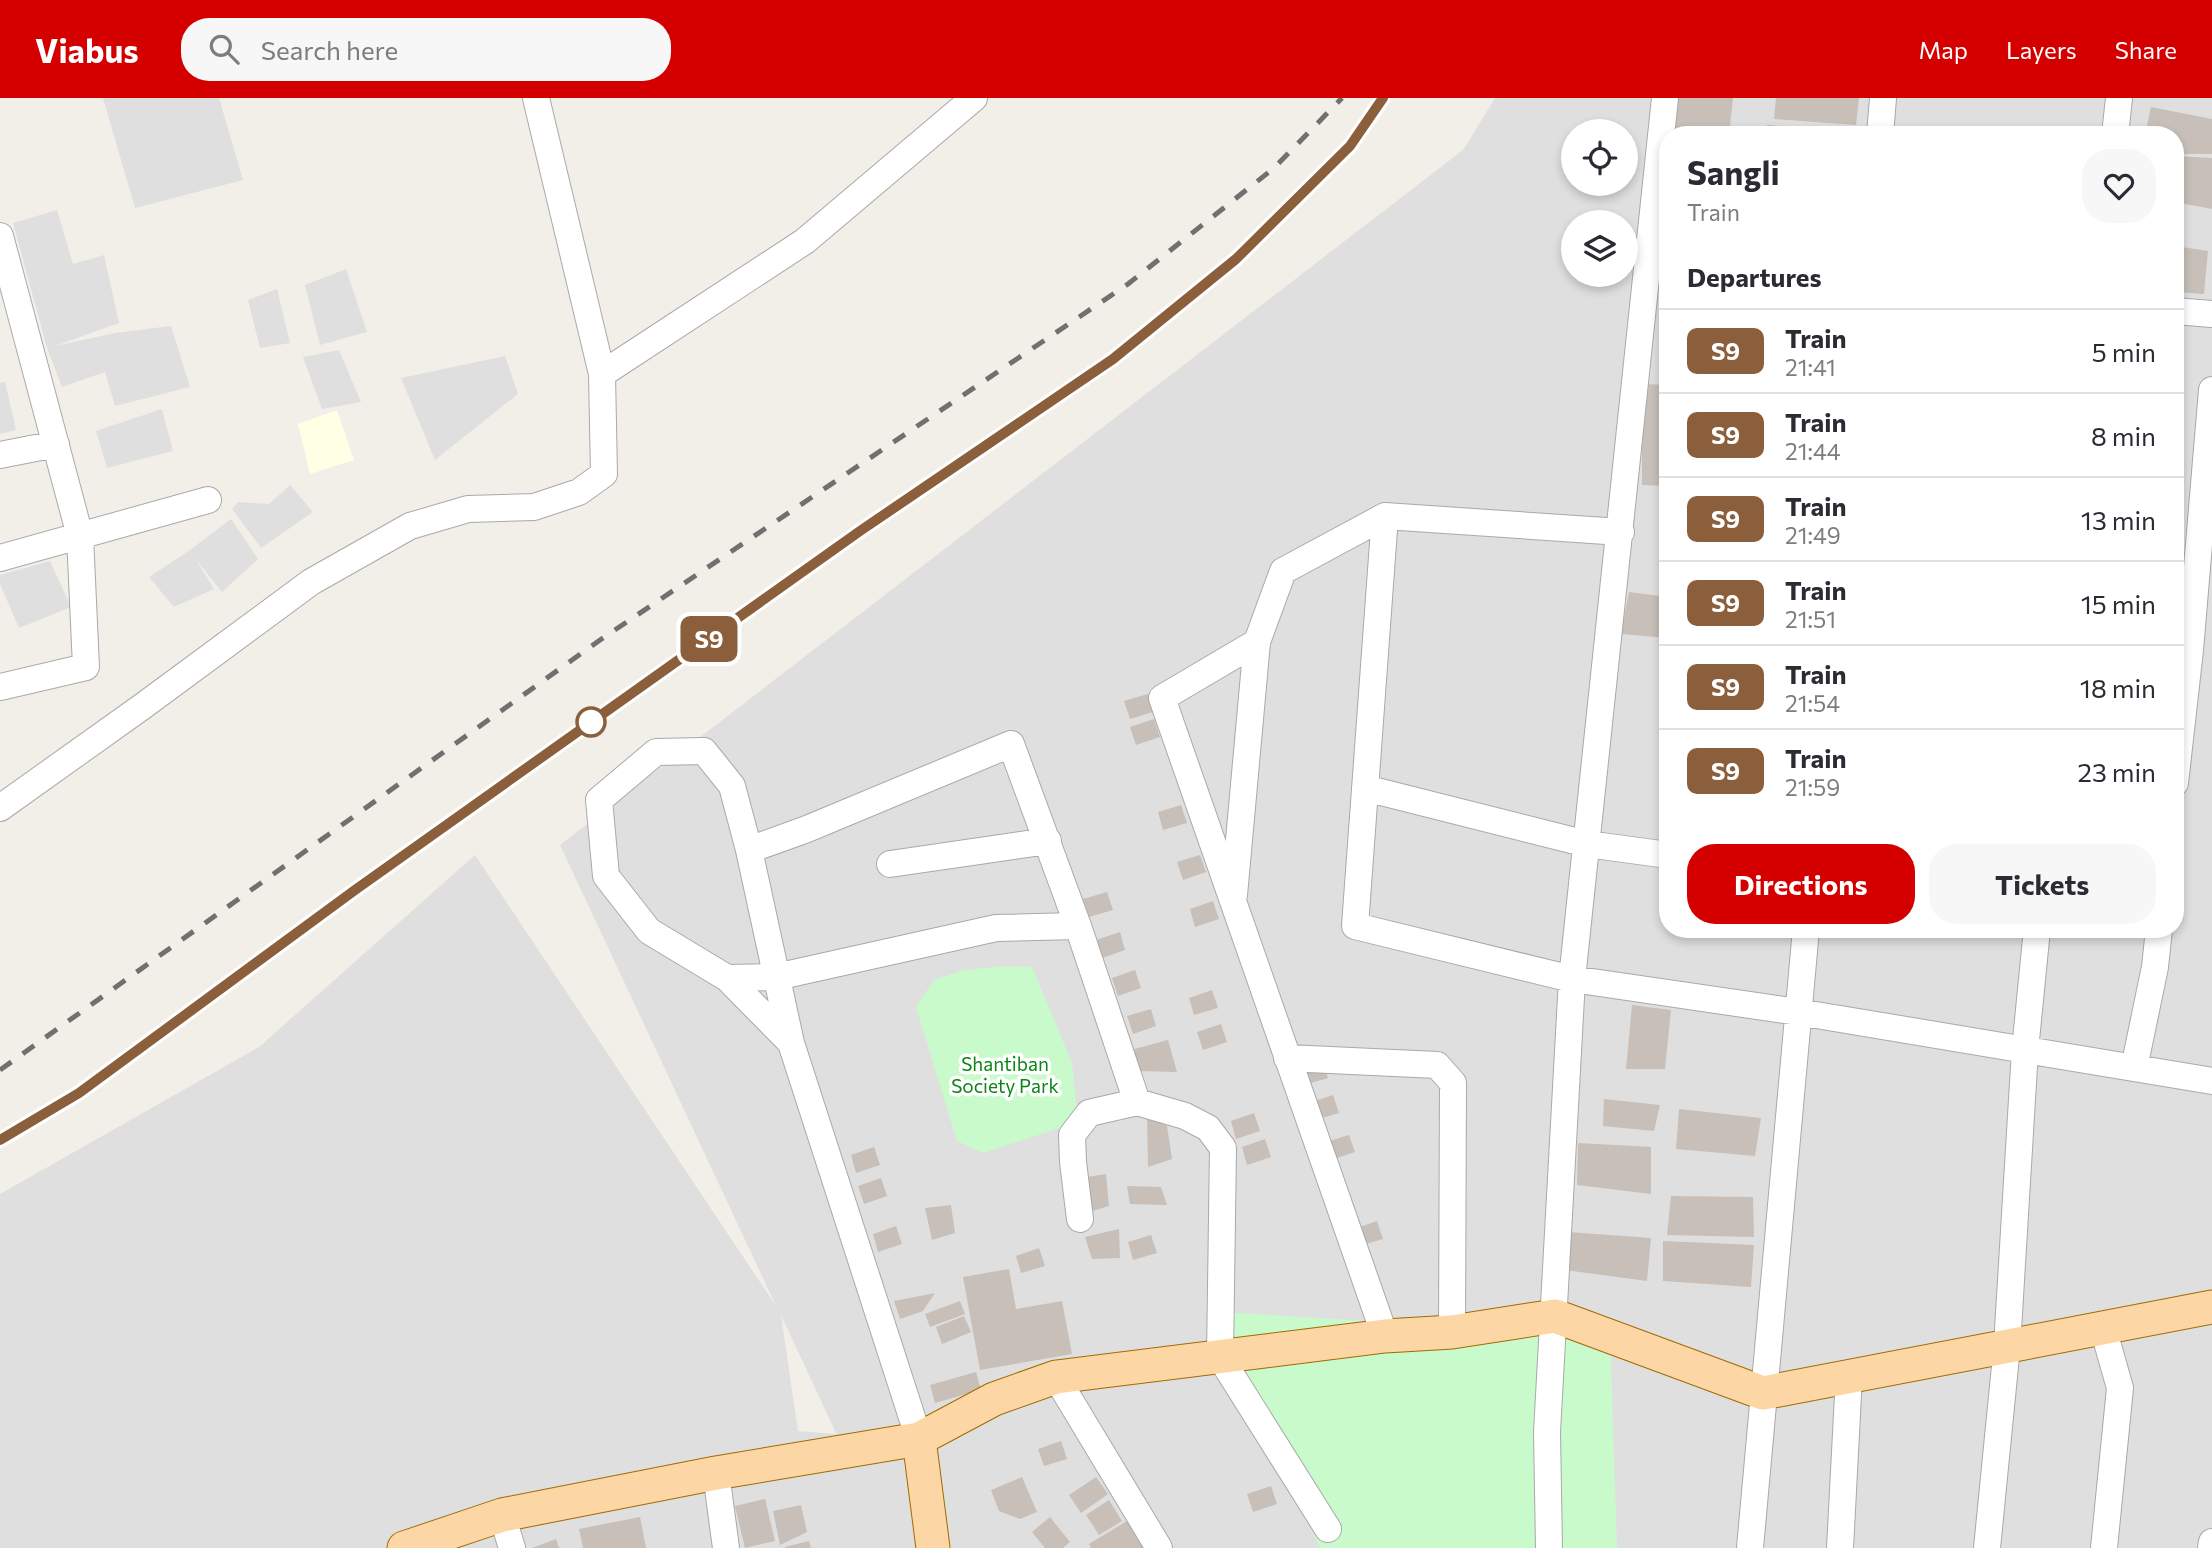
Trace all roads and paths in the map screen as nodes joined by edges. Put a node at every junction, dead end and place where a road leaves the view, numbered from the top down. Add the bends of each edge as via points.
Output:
1 (536, 98) edge
2 (974, 98) edge
3 (1665, 98) edge
4 (1883, 98) edge
5 (2119, 98) edge
6 (1664, 126) edge
7 (1881, 126) edge
8 (2116, 126) edge
9 (0, 236) edge
10 (1659, 247) edge
11 (1658, 272) edge
12 (9, 302) edge
13 (2184, 312) edge
14 (2212, 314) edge
15 (602, 374) junction
16 (2212, 390) edge
17 (56, 444) junction
18 (0, 455) edge
19 (208, 500) dead end
20 (1385, 516) junction
21 (1621, 532) junction
22 (80, 536) junction
23 (0, 558) edge
24 (1257, 642) junction
25 (0, 687) edge
26 (2184, 703) edge
27 (1365, 788) junction
28 (0, 808) edge
29 (1048, 841) junction
30 (1587, 844) junction
31 (748, 850) junction
32 (1659, 854) edge
33 (890, 864) dead end
34 (1233, 905) junction
35 (1077, 926) junction
36 (1805, 938) edge
37 (2036, 938) edge
38 (2158, 938) edge
39 (776, 977) junction
40 (727, 978) junction
41 (1572, 979) junction
42 (1798, 1012) junction
43 (791, 1043) junction
44 (2025, 1050) junction
45 (1287, 1058) junction
46 (2134, 1068) junction
47 (2212, 1082) edge
48 (1137, 1102) junction
49 (1080, 1219) dead end
50 (2212, 1307) edge
51 (1555, 1316) junction
52 (2103, 1328) junction
53 (1452, 1332) junction
54 (1385, 1336) junction
55 (2007, 1346) junction
56 (1220, 1357) junction
57 (1849, 1376) junction
58 (1056, 1377) junction
59 (1762, 1393) junction
60 (919, 1440) junction
61 (716, 1473) junction
62 (502, 1515) junction
63 (1328, 1529) dead end
64 (2212, 1542) edge
65 (404, 1548) edge
66 (512, 1548) edge
67 (726, 1548) edge
68 (933, 1548) edge
69 (1159, 1548) edge
70 (1549, 1548) edge
71 (1750, 1548) edge
72 (1840, 1548) edge
73 (1987, 1548) edge
74 (2104, 1548) edge
75 (2211, 1548) edge

1 - 15 street
2 - 15 street via 805,242
3 - 6 street
4 - 7 street
5 - 8 street
9 - 12 street
10 - 11 street
11 - 21 street
12 - 17 street
13 - 14 street
15 - 28 street via 604,474 579,492 534,508 468,509 410,526 311,582
16 - 26 street
17 - 18 street
17 - 22 street
19 - 22 street
20 - 21 street
20 - 24 street via 1283,571
20 - 27 street
21 - 30 street
22 - 23 street
22 - 25 street via 86,667
24 - 34 street
24 - 34 street via 1162,698
27 - 30 street
27 - 41 street via 1355,926
29 - 31 street via 1011,744
29 - 33 street
29 - 35 street
30 - 32 street
30 - 41 street
31 - 39 street
31 - 40 street via 732,786 704,751 656,752 599,800 606,876 649,931
34 - 45 street
35 - 39 street via 996,928
35 - 48 street
36 - 42 street
37 - 44 street
38 - 46 street
39 - 40 street
39 - 43 street
40 - 43 street
41 - 42 street
41 - 51 street
42 - 44 street
42 - 59 street
43 - 60 street
44 - 46 street
44 - 55 street
45 - 53 street via 1437,1065 1453,1083
45 - 54 street
46 - 47 street
48 - 49 street via 1088,1113 1072,1135
48 - 56 street via 1197,1122 1208,1128 1223,1148
50 - 52 main road
51 - 53 main road
51 - 59 main road
51 - 70 street via 1547,1432
52 - 55 main road
52 - 74 street via 2120,1388
53 - 54 main road
54 - 56 main road
55 - 57 main road
55 - 73 street
56 - 58 main road
56 - 63 street
57 - 59 main road
57 - 72 street
58 - 60 main road via 995,1399
58 - 69 street
59 - 71 street
60 - 61 main road
60 - 68 main road
61 - 62 main road
61 - 67 street
62 - 65 main road
62 - 66 street
64 - 75 street

